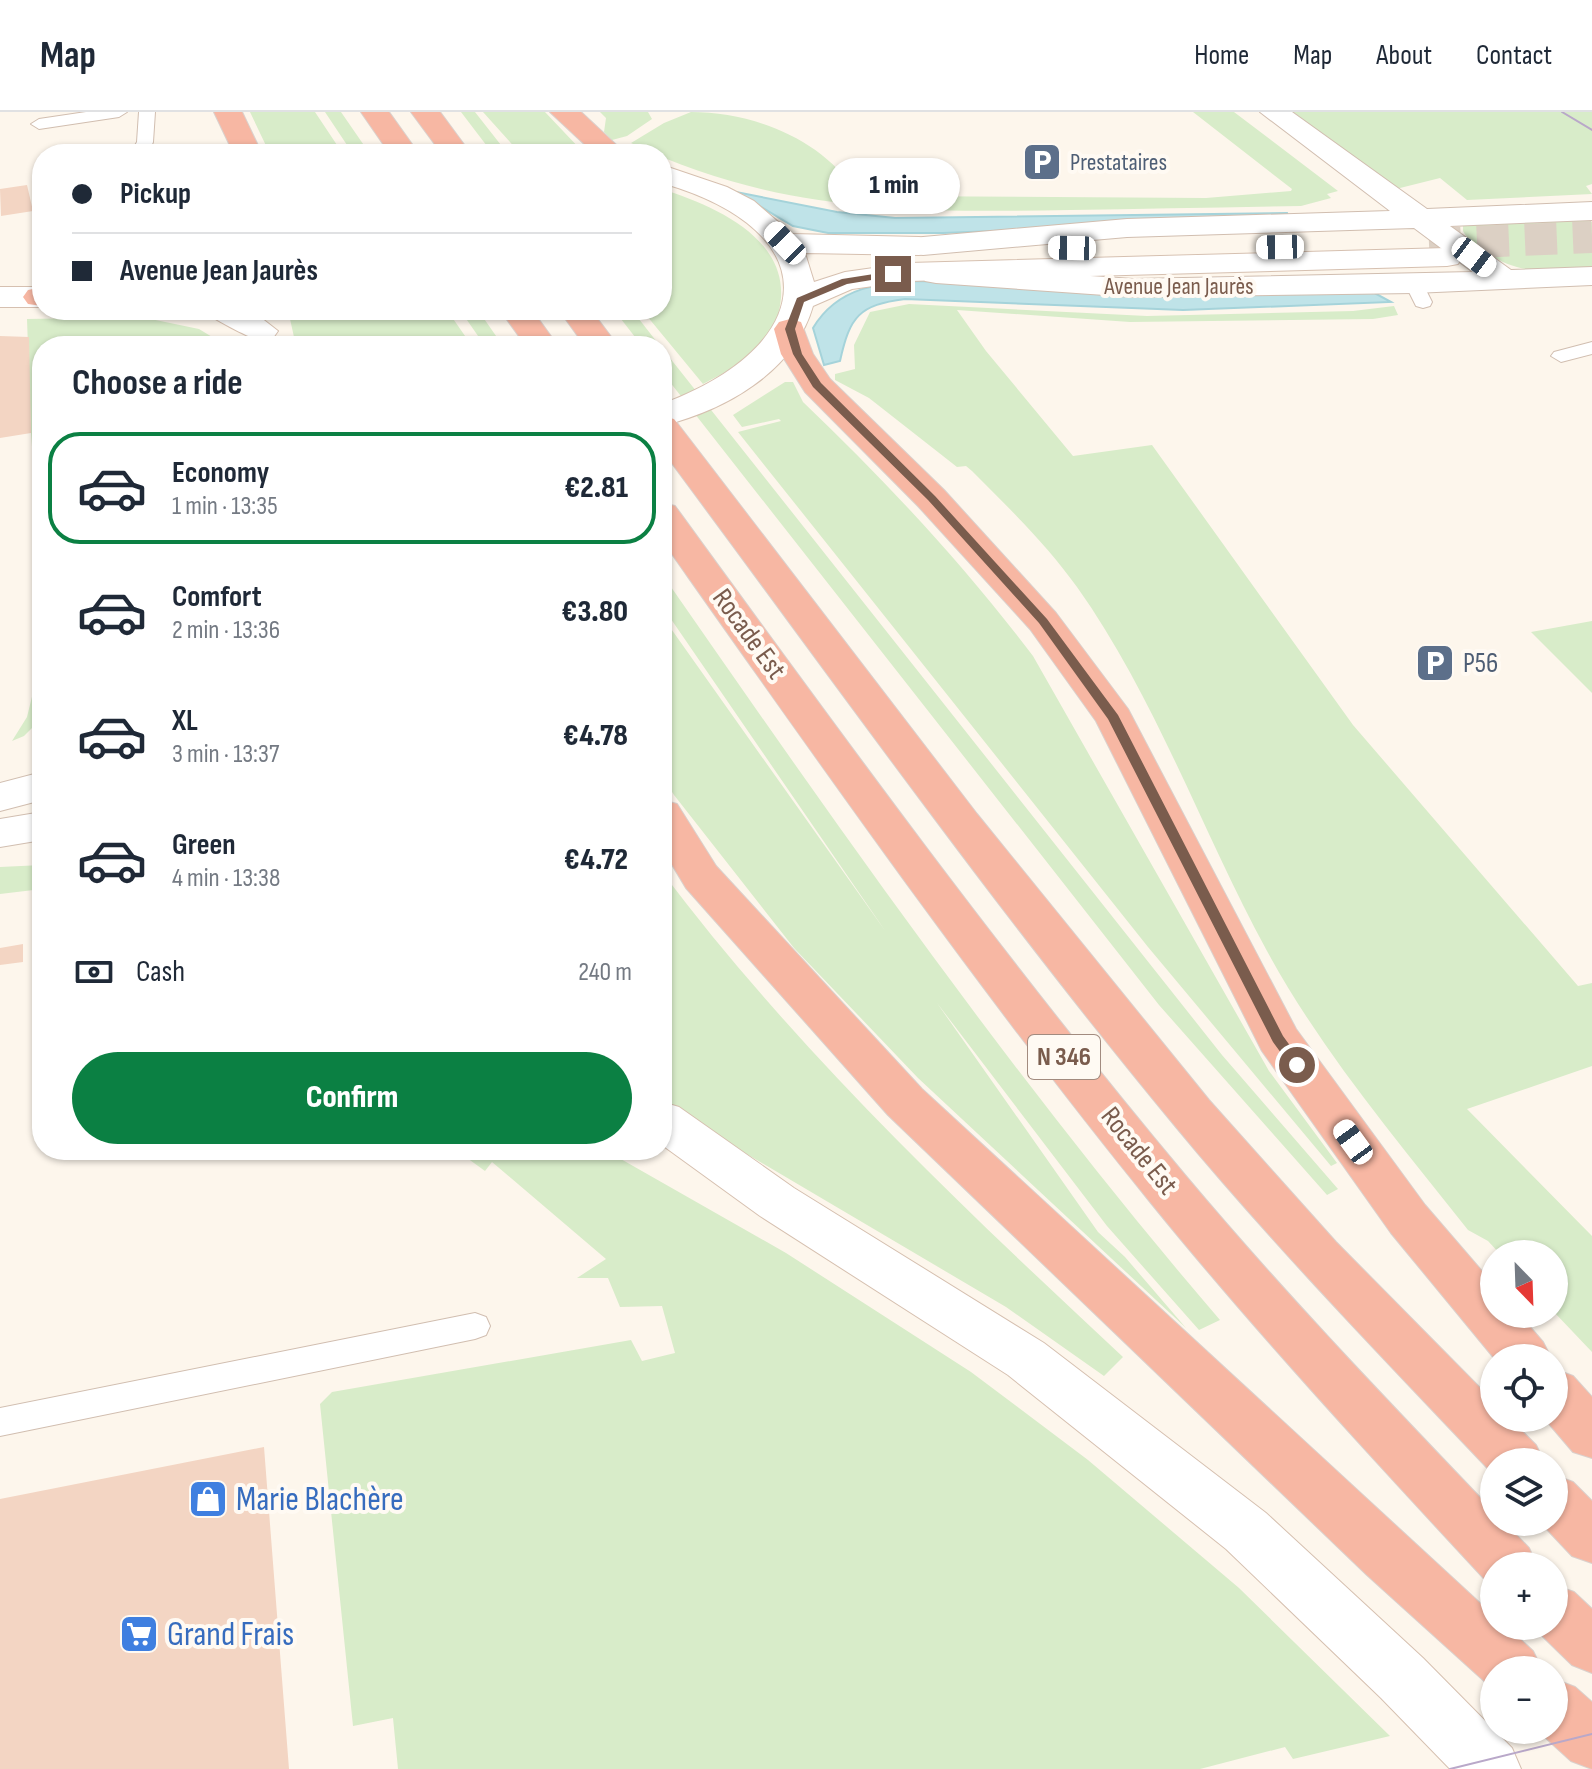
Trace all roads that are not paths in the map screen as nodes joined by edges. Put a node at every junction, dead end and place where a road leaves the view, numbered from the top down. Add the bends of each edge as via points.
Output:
1 (119, 112) edge
2 (147, 112) edge
3 (375, 112) edge
4 (425, 112) edge
5 (564, 112) edge
6 (1274, 112) edge
7 (39, 124) dead end
8 (144, 144) edge
9 (398, 144) edge
10 (449, 144) edge
11 (601, 144) edge
12 (672, 177) edge
13 (1592, 211) edge
14 (1432, 240) junction
15 (785, 243) junction
16 (916, 259) junction
17 (1592, 276) edge
18 (1504, 280) junction
19 (0, 297) edge
20 (32, 297) edge
21 (795, 315) junction
22 (247, 320) edge
23 (265, 329) edge
24 (1592, 348) edge
25 (1561, 356) dead end
26 (672, 412) edge
27 (672, 439) edge
28 (672, 528) edge
29 (32, 789) edge
30 (0, 797) edge
31 (32, 828) edge
32 (672, 830) edge
33 (0, 833) edge
34 (672, 1127) edge
35 (672, 1151) edge
36 (777, 1202) junction
37 (475, 1326) dead end
38 (1513, 1344) edge
39 (1568, 1408) edge
40 (0, 1422) edge
41 (1592, 1435) edge
42 (1503, 1448) edge
43 (1568, 1513) edge
44 (1592, 1538) edge
45 (1496, 1552) edge
46 (1568, 1624) edge
47 (1592, 1646) edge
48 (1497, 1656) edge
49 (1568, 1720) edge
50 (1592, 1741) edge
51 (1491, 1769) edge

1 - 7 lane
2 - 8 lane
3 - 9 highway
4 - 10 highway
5 - 11 highway
6 - 14 main road
12 - 15 main road via 724,195 760,217
13 - 14 main road, Avenue Jean Jaurès
14 - 16 main road, Avenue Jean Jaurès
14 - 16 main road, Avenue Jean Jaurès via 1127,228
14 - 18 main road
15 - 16 main road, Avenue Jean Jaurès via 874,248
15 - 21 main road via 799,271
16 - 18 main road, Avenue Jean Jaurès via 1133,288 1418,293
16 - 21 main road, Avenue Jean Jaurès via 845,281
17 - 18 main road, Avenue Jean Jaurès
19 - 20 main road
21 - 26 main road via 760,364 713,395
21 - 38 highway via 797,354 817,385 931,498 1043,621 1114,718 1278,1039 1408,1219
22 - 23 main road
24 - 25 lane
27 - 42 highway, Rocade Est / N 346 via 962,824 1192,1113 1318,1256
28 - 45 highway, Rocade Est / N 346 via 902,847 1125,1137 1260,1298
29 - 30 main road
31 - 33 main road
32 - 48 highway via 701,877 905,1102
34 - 36 main road
35 - 36 main road
36 - 51 main road via 1026,1359 1246,1531
37 - 40 lane
39 - 41 highway
43 - 44 highway
46 - 47 highway
49 - 50 highway

